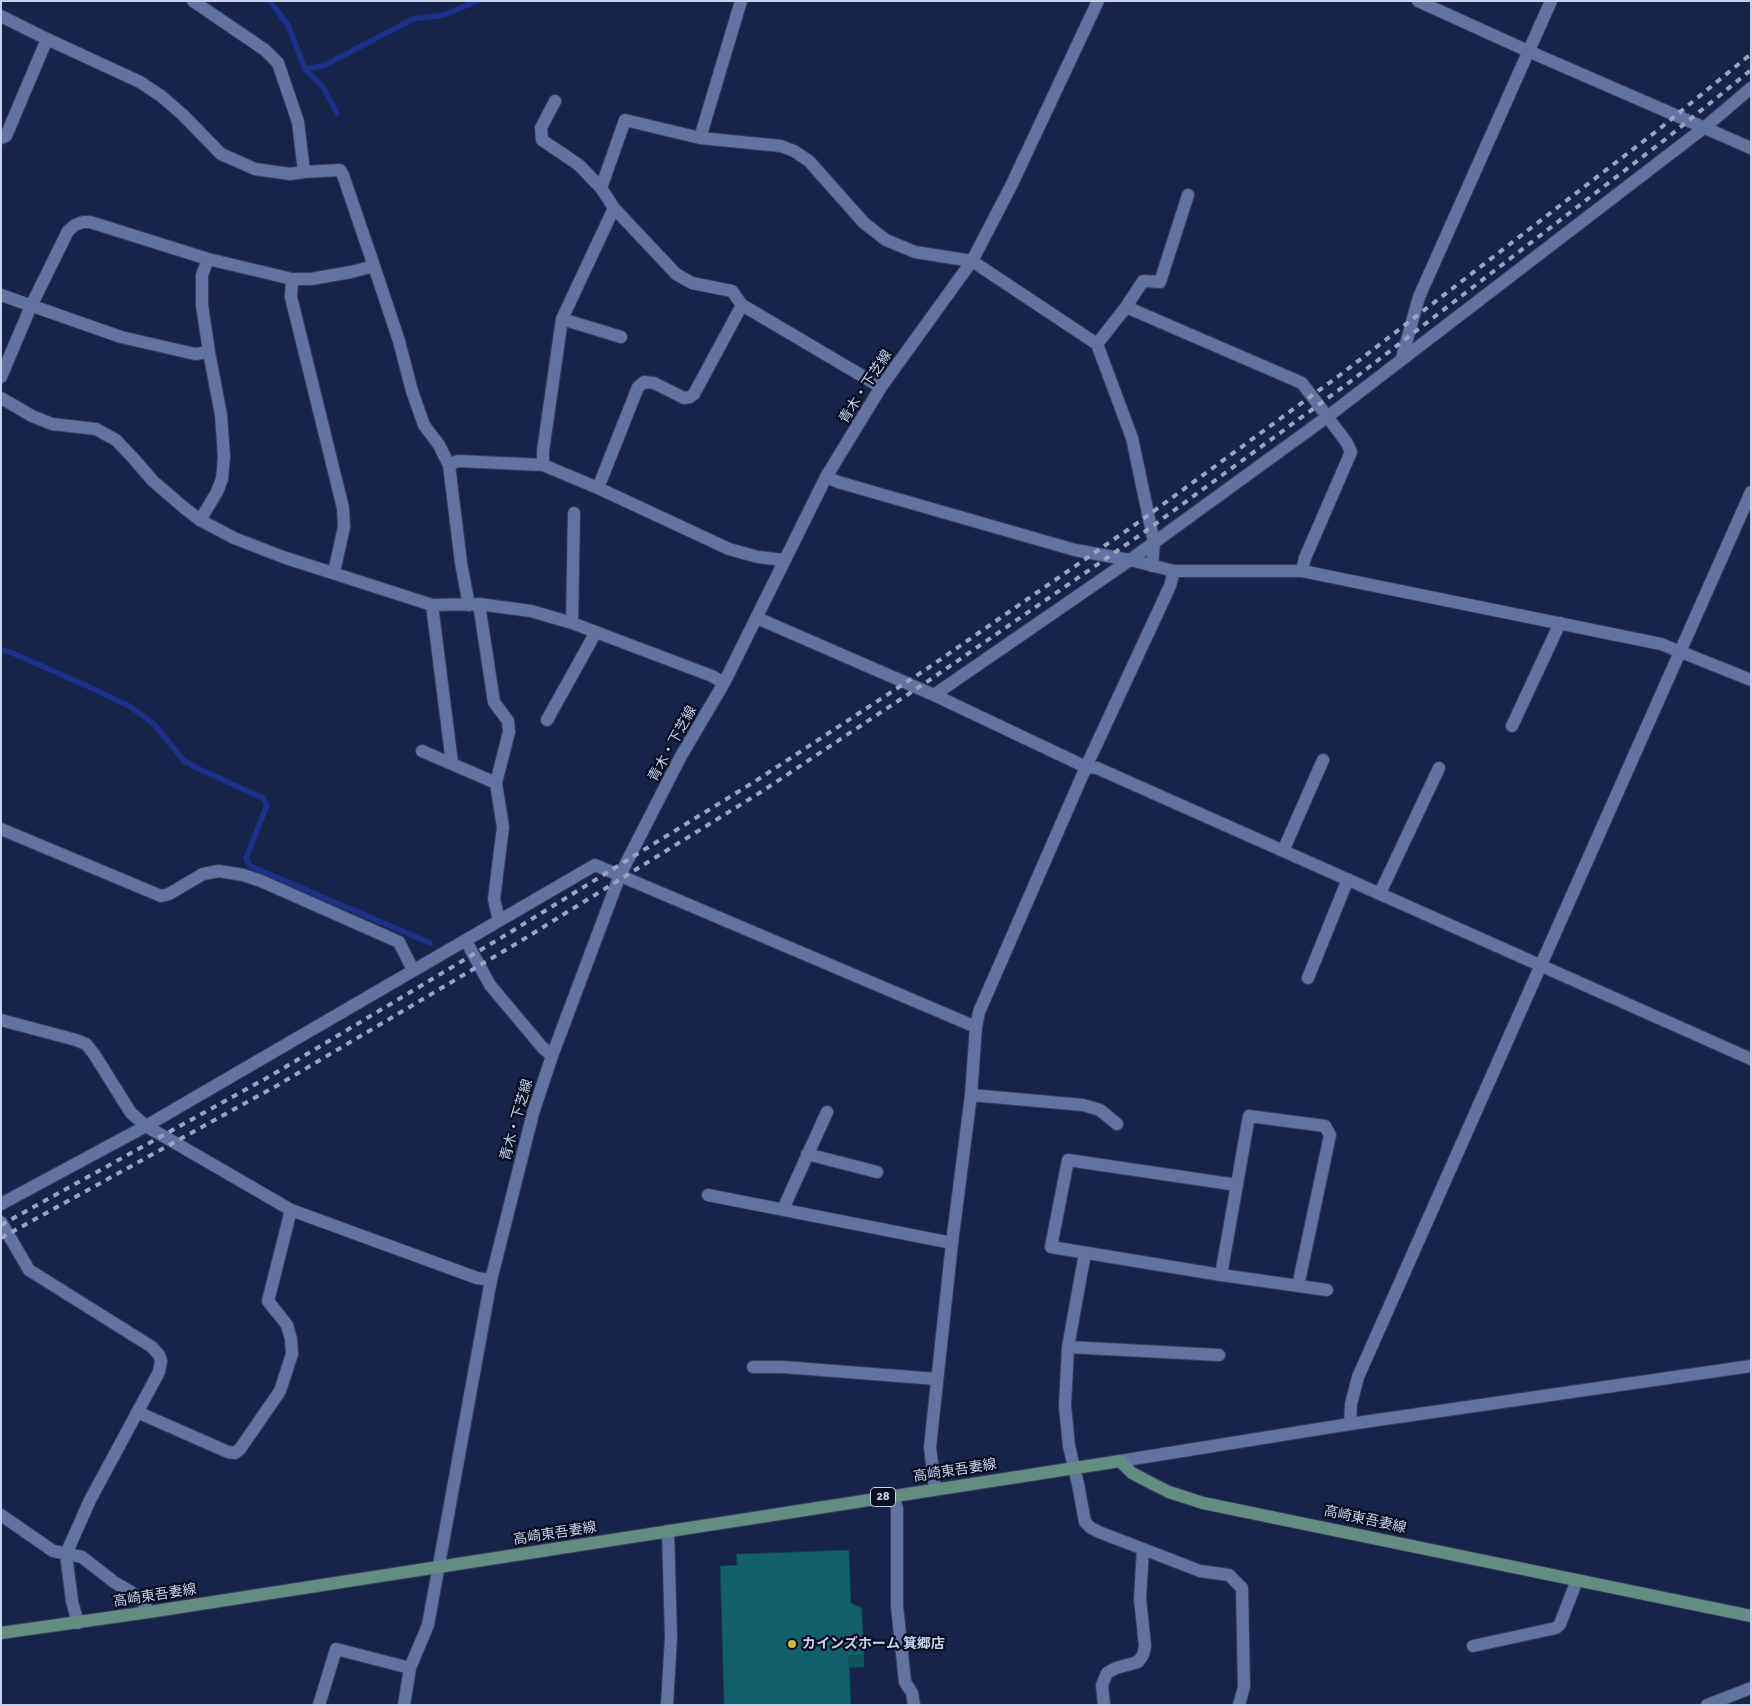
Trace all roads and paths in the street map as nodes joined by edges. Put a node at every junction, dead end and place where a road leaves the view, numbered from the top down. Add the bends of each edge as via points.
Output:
1 (741, 1) edge
2 (1098, 1) edge
3 (1418, 1) edge
4 (1552, 1) edge
5 (201, 3) edge
6 (1, 16) edge
7 (47, 39) junction
8 (1528, 51) junction
9 (1751, 88) edge
10 (555, 101) dead end
11 (1705, 127) junction
12 (1, 138) edge
13 (700, 138) junction
14 (1751, 148) edge
15 (304, 172) junction
16 (601, 188) junction
17 (1188, 195) dead end
18 (614, 208) junction
19 (208, 258) junction
20 (972, 261) junction
21 (374, 266) junction
22 (292, 279) junction
23 (1, 295) edge
24 (742, 305) junction
25 (31, 306) junction
26 (1126, 307) junction
27 (562, 319) junction
28 (621, 337) dead end
29 (1097, 344) junction
30 (209, 352) junction
31 (1402, 358) junction
32 (1, 377) edge
33 (881, 387) junction
34 (1, 398) edge
35 (1327, 417) junction
36 (449, 465) junction
37 (543, 465) junction
38 (826, 477) junction
39 (598, 488) junction
40 (1751, 492) edge
41 (574, 513) dead end
42 (200, 520) junction
43 (1154, 542) junction
44 (784, 560) junction
45 (1130, 560) junction
46 (1152, 566) junction
47 (1174, 571) junction
48 (1302, 571) junction
49 (334, 572) junction
50 (432, 605) junction
51 (474, 605) junction
52 (757, 618) junction
53 (572, 623) junction
54 (1560, 623) junction
55 (596, 632) junction
56 (1680, 651) junction
57 (1751, 680) edge
58 (724, 683) junction
59 (934, 695) junction
60 (547, 720) dead end
61 (1512, 726) dead end
62 (422, 751) dead end
63 (1323, 760) dead end
64 (452, 763) junction
65 (1086, 767) junction
66 (1439, 768) dead end
67 (496, 783) junction
68 (1, 829) edge
69 (1283, 850) junction
70 (620, 874) junction
71 (1348, 879) junction
72 (1380, 894) junction
73 (499, 921) junction
74 (466, 940) junction
75 (1540, 965) junction
76 (413, 970) junction
77 (1308, 978) dead end
78 (1, 1020) edge
79 (976, 1027) junction
80 (552, 1056) junction
81 (1751, 1059) edge
82 (971, 1095) junction
83 (827, 1112) dead end
84 (1117, 1124) dead end
85 (146, 1126) junction
86 (808, 1154) junction
87 (877, 1172) dead end
88 (1237, 1185) junction
89 (708, 1195) dead end
90 (1, 1204) edge
91 (783, 1209) junction
92 (291, 1210) junction
93 (1, 1222) edge
94 (952, 1243) junction
95 (1085, 1253) junction
96 (1221, 1275) junction
97 (491, 1280) junction
98 (1298, 1286) junction
99 (1327, 1290) dead end
100 (1068, 1347) junction
101 (1220, 1355) dead end
102 (1751, 1366) edge
103 (753, 1367) dead end
104 (937, 1379) junction
105 (137, 1412) junction
106 (1350, 1424) junction
107 (1120, 1462) junction
108 (1074, 1469) junction
109 (935, 1489) junction
110 (894, 1496) junction
111 (1, 1515) edge
112 (668, 1532) junction
113 (1143, 1549) junction
114 (66, 1554) junction
115 (439, 1567) junction
116 (1577, 1580) junction
117 (149, 1612) junction
118 (1751, 1616) edge
119 (78, 1623) junction
120 (1, 1633) edge
121 (1473, 1646) dead end
122 (410, 1668) junction
123 (1751, 1688) edge
124 (319, 1705) edge
125 (404, 1705) edge
126 (668, 1705) edge
127 (914, 1705) edge
128 (1104, 1705) edge
129 (1239, 1705) edge
130 (1707, 1705) edge

1 - 13 street
2 - 20 street, 青木・下芝線
3 - 8 street
4 - 8 street
5 - 15 street via 278,62 298,122
6 - 7 street
7 - 12 street via 6,136
7 - 15 street via 140,82 183,115 221,154 255,169 290,174
8 - 11 street
8 - 31 street via 1419,297
9 - 11 street
10 - 16 street via 541,128 542,140 580,165
11 - 14 street
11 - 31 street
13 - 16 street via 625,120
13 - 20 street via 780,146 794,151 808,161 864,223 886,240 915,252
15 - 21 street via 340,170
16 - 18 street
17 - 26 street via 1160,282 1143,281
18 - 24 street via 676,274 692,283 732,291
18 - 27 street
19 - 22 street
19 - 25 street via 83,222 68,231
19 - 30 street via 202,275 202,304
20 - 29 street
20 - 33 street, 青木・下芝線
21 - 22 street via 319,278
21 - 36 street via 424,425
22 - 49 street via 291,297 343,508 344,527
23 - 25 street
24 - 33 street
24 - 39 street via 694,394 684,398 654,383 644,382 638,387
25 - 30 street via 121,337 196,354
25 - 32 street
26 - 29 street
26 - 35 street via 1302,382
27 - 28 street
27 - 37 street
29 - 43 street via 1132,438
30 - 42 street via 221,416 224,457 222,479
31 - 35 street
33 - 38 street, 青木・下芝線
34 - 42 street via 52,424 96,429 116,440 153,481
35 - 43 street
35 - 48 street via 1348,443 1351,452
36 - 37 street via 458,461
36 - 51 street via 461,563
37 - 39 street
38 - 44 street, 青木・下芝線
38 - 45 street via 1040,541
39 - 44 street via 729,549
40 - 56 street
41 - 53 street
42 - 49 street via 275,554
43 - 45 street
43 - 46 street
44 - 52 street, 青木・下芝線
45 - 46 street
45 - 59 street
46 - 47 street
47 - 48 street
47 - 65 street
48 - 54 street
49 - 50 street
50 - 51 street
50 - 64 street
51 - 53 street via 531,611
51 - 67 street via 494,702 508,721 509,732
52 - 58 street, 青木・下芝線
52 - 59 street
53 - 55 street
54 - 56 street
54 - 61 street
55 - 58 street
55 - 60 street
56 - 57 street
56 - 75 street
58 - 70 street, 青木・下芝線
59 - 65 street
62 - 64 street
63 - 69 street
64 - 67 street
65 - 69 street via 1097,768
65 - 79 street via 979,1012
66 - 72 street
67 - 73 street via 503,827 494,899
68 - 76 street via 161,896 203,874 219,871 261,881 399,942
69 - 71 street
70 - 73 street via 595,865
70 - 79 street
70 - 80 street, 青木・下芝線
71 - 72 street
71 - 77 street
72 - 75 street
73 - 74 street
74 - 76 street
74 - 80 street via 490,985
75 - 81 street
75 - 106 street via 1358,1377 1350,1404
76 - 85 street
78 - 85 street via 86,1044 131,1113
79 - 82 street
80 - 97 street, 青木・下芝線 via 533,1113
82 - 84 street via 1084,1104 1100,1110
82 - 94 street
83 - 86 street
85 - 90 street
85 - 92 street
86 - 87 street
86 - 91 street
88 - 95 street via 1068,1160 1051,1247
88 - 96 street
88 - 98 street via 1249,1116 1325,1126 1330,1135
89 - 91 street
91 - 94 street
92 - 97 street via 477,1278
92 - 105 street via 268,1301 287,1325 292,1354 280,1391 240,1449 228,1452
93 - 105 street via 29,1270 152,1347 159,1355 159,1372
94 - 104 street
95 - 96 street
95 - 100 street
96 - 98 street
97 - 115 street, 青木・下芝線
98 - 99 street
100 - 101 street
100 - 108 street via 1065,1424
102 - 106 street
103 - 104 street
104 - 109 street via 930,1447
105 - 114 street via 90,1500
106 - 107 street
107 - 108 main road, 高崎東吾妻線 / 28
107 - 116 main road, 高崎東吾妻線 via 1149,1482 1202,1503
108 - 109 main road, 高崎東吾妻線 / 28
108 - 113 street via 1085,1522 1099,1532
109 - 110 main road, 高崎東吾妻線 / 28
110 - 112 main road, 高崎東吾妻線 / 28
110 - 127 street via 897,1509 897,1606 905,1682 912,1693
111 - 114 street via 46,1547
112 - 115 main road, 高崎東吾妻線 / 28
112 - 126 street via 671,1637
113 - 128 street via 1140,1599 1143,1655 1138,1662 1107,1673 1102,1685
113 - 129 street via 1200,1571 1229,1575 1242,1588 1244,1687
114 - 117 street via 88,1560 114,1582 138,1596
114 - 119 street
115 - 117 main road, 高崎東吾妻線 / 28
115 - 122 street, 青木・下芝線 via 428,1625
116 - 118 main road, 高崎東吾妻線
116 - 121 street via 1556,1628
117 - 119 main road, 高崎東吾妻線 / 28
119 - 120 main road, 高崎東吾妻線 / 28
122 - 124 street via 336,1649
122 - 125 street, 青木・下芝線
123 - 130 street

